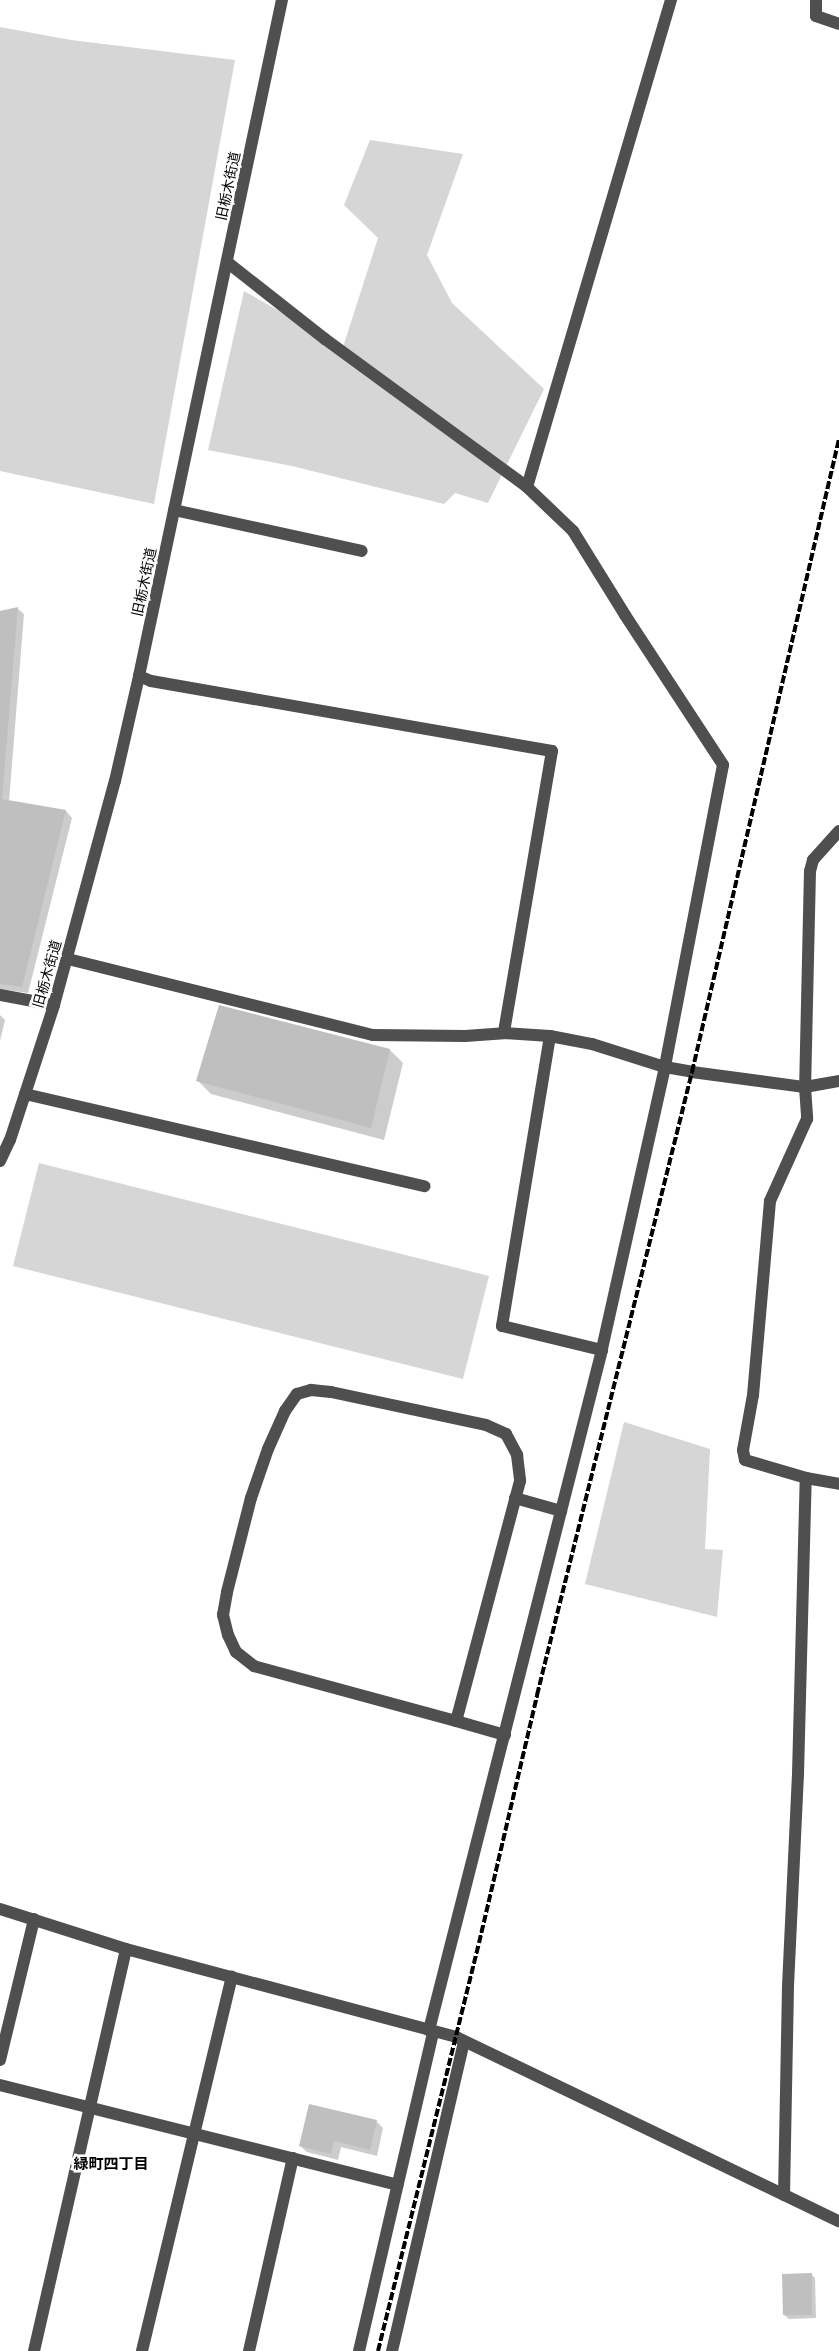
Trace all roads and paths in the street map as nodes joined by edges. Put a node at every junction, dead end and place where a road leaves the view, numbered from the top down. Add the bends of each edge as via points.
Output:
1 (282, 0) edge
2 (671, 0) edge
3 (816, 0) edge
4 (839, 24) edge
5 (228, 262) junction
6 (527, 487) junction
7 (174, 510) junction
8 (362, 550) dead end
9 (139, 676) junction
10 (839, 831) edge
11 (68, 959) junction
12 (0, 996) edge
13 (54, 1005) junction
14 (504, 1033) junction
15 (550, 1036) junction
16 (665, 1067) junction
17 (839, 1081) edge
18 (804, 1087) junction
19 (25, 1094) junction
20 (0, 1161) edge
21 (425, 1186) dead end
22 (602, 1350) junction
23 (806, 1478) junction
24 (839, 1484) edge
25 (515, 1498) junction
26 (561, 1511) junction
27 (456, 1721) junction
28 (505, 1735) junction
29 (0, 1909) edge
30 (34, 1919) junction
31 (126, 1949) junction
32 (232, 1977) junction
33 (431, 2031) junction
34 (464, 2042) junction
35 (0, 2060) edge
36 (0, 2085) edge
37 (89, 2108) junction
38 (194, 2134) junction
39 (293, 2158) junction
40 (398, 2185) junction
41 (784, 2195) junction
42 (839, 2221) edge
43 (34, 2351) edge
44 (142, 2351) edge
45 (249, 2351) edge
46 (359, 2351) edge
47 (392, 2351) edge

1 - 5 street, 旧栃木街道
2 - 6 street
3 - 4 street via 816,16
5 - 6 street via 325,339
5 - 7 street, 旧栃木街道
6 - 16 street via 573,531 723,765
7 - 8 street
7 - 9 street, 旧栃木街道
9 - 11 street, 旧栃木街道
9 - 14 street via 151,681 552,751
10 - 18 street via 813,860 810,871
11 - 13 street, 旧栃木街道
11 - 14 street via 373,1035
12 - 13 street
13 - 19 street, 旧栃木街道
14 - 15 street
15 - 16 street via 592,1044
15 - 22 street via 502,1326
16 - 18 street
16 - 22 street
17 - 18 street
18 - 23 street via 807,1119 770,1200 753,1394 743,1450 745,1460
19 - 20 street, 旧栃木街道
19 - 21 street
22 - 26 street
23 - 24 street
23 - 41 street
25 - 26 street
25 - 27 street
25 - 27 street via 520,1481 516,1455 506,1434 486,1424 311,1390 298,1394 285,1411 259,1474 235,1553 223,1615 236,1652 254,1666
26 - 28 street
27 - 28 street
28 - 33 street
29 - 30 street
30 - 31 street
30 - 35 street
31 - 32 street
31 - 37 street
32 - 33 street
32 - 38 street
33 - 34 street
33 - 40 street
34 - 41 street
34 - 47 street
36 - 37 street
37 - 38 street
37 - 43 street
38 - 39 street
38 - 44 street
39 - 40 street
39 - 45 street
40 - 46 street
41 - 42 street

